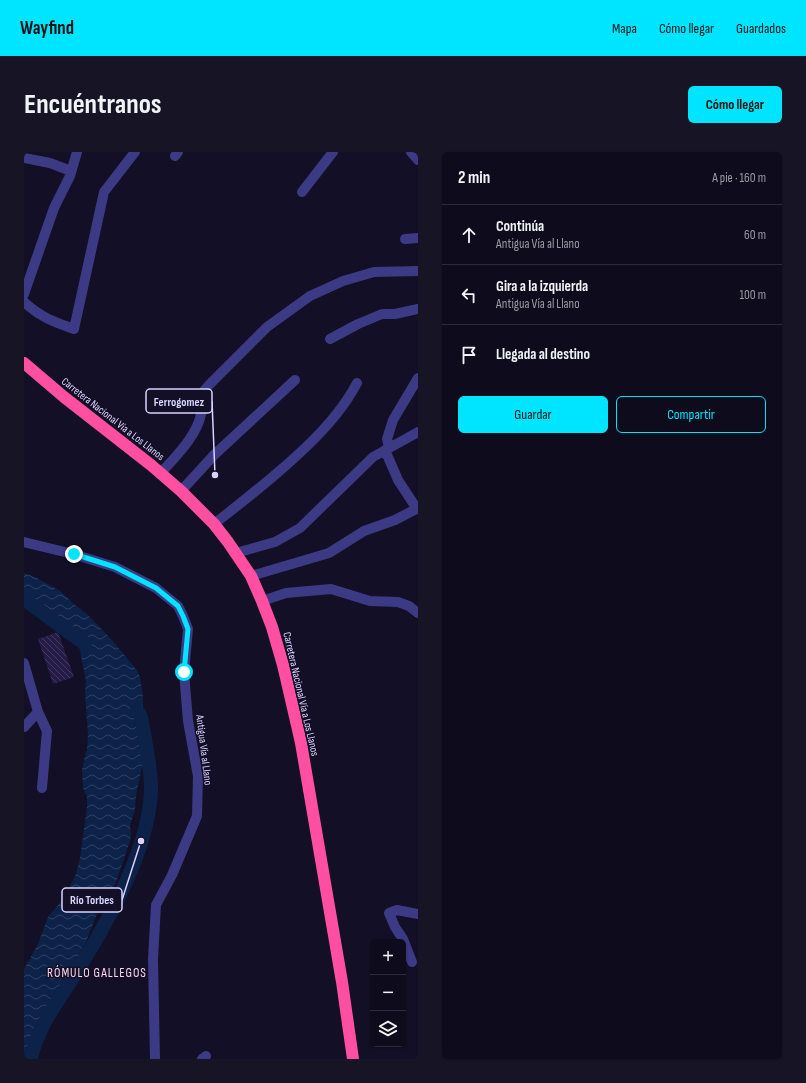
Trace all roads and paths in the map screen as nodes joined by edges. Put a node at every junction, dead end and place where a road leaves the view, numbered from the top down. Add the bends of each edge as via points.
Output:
1 (77, 152) edge
2 (135, 152) edge
3 (333, 152) edge
4 (412, 152) edge
5 (24, 158) edge
6 (418, 160) edge
7 (71, 171) junction
8 (302, 192) dead end
9 (418, 238) edge
10 (405, 239) dead end
11 (418, 271) edge
12 (24, 294) edge
13 (24, 302) edge
14 (418, 309) edge
15 (330, 338) dead end
16 (24, 363) edge
17 (418, 378) edge
18 (295, 380) dead end
19 (357, 383) dead end
20 (418, 432) edge
21 (387, 449) junction
22 (161, 473) junction
23 (181, 491) junction
24 (418, 508) edge
25 (214, 524) junction
26 (24, 542) edge
27 (236, 553) junction
28 (251, 576) junction
29 (262, 600) junction
30 (418, 613) edge
31 (24, 665) edge
32 (38, 712) junction
33 (24, 728) edge
34 (42, 788) dead end
35 (418, 914) edge
36 (412, 962) dead end
37 (156, 1059) edge
38 (353, 1059) edge

1 - 7 street
2 - 13 street via 104,192 74,329 53,322
3 - 8 street
4 - 6 street
5 - 7 street via 50,163
7 - 12 street via 54,208
9 - 10 street
11 - 22 street via 374,272 343,281 310,296 267,327 198,398 201,412 197,424 185,445
14 - 15 street via 382,314
16 - 22 highway, Carretera Nacional Vía a Los Llanos
17 - 21 street via 394,420 387,439
18 - 23 street via 214,455
19 - 25 street via 342,408 321,433 280,472
20 - 21 street
21 - 24 street via 398,480
21 - 27 street via 363,465 300,528 275,542
22 - 23 highway, Carretera Nacional Vía a Los Llanos
23 - 25 highway, Carretera Nacional Vía a Los Llanos
24 - 28 street via 395,520 364,531 329,553
25 - 27 highway, Carretera Nacional Vía a Los Llanos
26 - 37 street, Antigua Vía al Llano via 115,567 156,588 178,606 188,629 184,672 188,721 198,776 197,816 156,905 153,959
27 - 28 highway, Carretera Nacional Vía a Los Llanos
28 - 29 highway, Carretera Nacional Vía a Los Llanos
29 - 30 street via 286,592 331,589 370,600 398,602
29 - 38 highway, Carretera Nacional Vía a Los Llanos via 283,664 301,743
31 - 32 street
32 - 33 street
32 - 34 street via 47,731
35 - 36 street via 397,910 389,913

